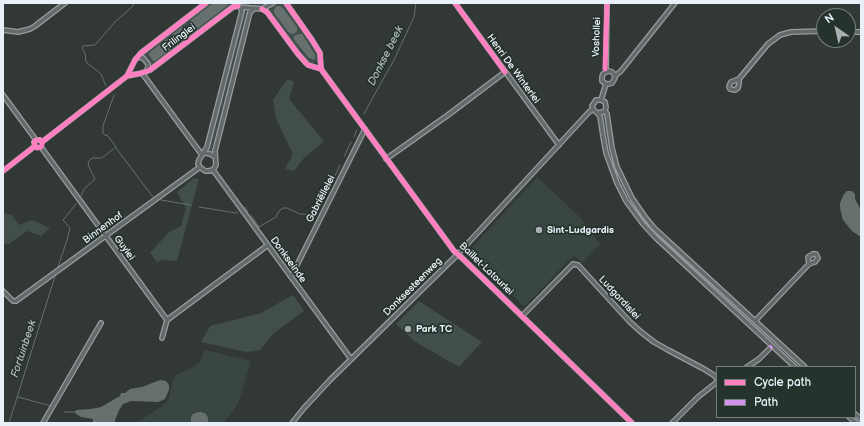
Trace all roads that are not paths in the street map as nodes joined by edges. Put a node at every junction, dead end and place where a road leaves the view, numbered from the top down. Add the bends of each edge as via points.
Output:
1 (65, 3) edge
2 (206, 3) edge
3 (235, 3) edge
4 (273, 3) edge
5 (286, 3) edge
6 (455, 3) edge
7 (607, 3) edge
8 (675, 3) edge
9 (239, 7) junction
10 (254, 9) junction
11 (262, 9) junction
12 (3, 30) edge
13 (816, 31) edge
14 (137, 58) junction
15 (321, 69) junction
16 (505, 72) junction
17 (606, 72) junction
18 (144, 73) junction
19 (127, 76) junction
20 (615, 76) junction
21 (739, 79) dead end
22 (606, 84) junction
23 (3, 95) edge
24 (601, 100) junction
25 (593, 109) junction
26 (605, 111) junction
27 (598, 113) junction
28 (365, 129) junction
29 (36, 140) junction
30 (42, 142) junction
31 (559, 144) junction
32 (35, 146) junction
33 (41, 147) junction
34 (202, 155) junction
35 (215, 157) junction
36 (386, 159) junction
37 (200, 167) junction
38 (213, 170) junction
39 (3, 171) edge
40 (205, 171) junction
41 (204, 177) dead end
42 (632, 198) junction
43 (626, 201) junction
44 (106, 236) junction
45 (268, 245) junction
46 (458, 254) junction
47 (808, 264) dead end
48 (291, 277) junction
49 (3, 291) edge
50 (727, 296) junction
51 (723, 300) junction
52 (522, 316) junction
53 (167, 320) junction
54 (755, 321) junction
55 (101, 323) dead end
56 (162, 338) dead end
57 (770, 348) dead end
58 (351, 359) junction
59 (748, 366) edge
60 (794, 366) edge
61 (804, 366) edge
62 (716, 379) edge
63 (716, 381) edge
64 (43, 423) edge
65 (292, 423) edge
66 (632, 423) edge
67 (672, 423) edge

1 - 12 street via 30,29 18,32
2 - 14 street, Frilinglei via 141,52
3 - 9 street
4 - 11 street
5 - 15 street, Baillet-Latourlei via 320,53
6 - 16 street, Henri De Winterlei
7 - 17 street, Voshollei
8 - 20 street
9 - 10 street
9 - 18 street, Frilinglei via 234,8
9 - 34 street via 242,11 207,146
10 - 11 street
10 - 35 street via 250,12 214,151
11 - 15 street, Baillet-Latourlei via 306,63
13 - 21 street via 780,35 768,44
14 - 18 street via 143,58 148,64
14 - 19 street, Frilinglei
15 - 28 street, Baillet-Latourlei
16 - 31 street, Henri De Winterlei
16 - 36 street
17 - 20 street via 611,71
17 - 22 street, Donksesteenweg via 602,77
18 - 19 street, Frilinglei
18 - 34 street
19 - 30 street, Frilinglei
20 - 22 street via 613,82
22 - 24 street, Donksesteenweg
23 - 29 street
24 - 25 street, Donksesteenweg via 594,103
24 - 26 street via 606,104
25 - 27 street
25 - 31 street, Donksesteenweg
26 - 27 street
26 - 42 street via 614,159
27 - 43 street via 609,162
28 - 36 street, Baillet-Latourlei
28 - 48 street, Gabriëllelei
29 - 30 street
29 - 32 street
30 - 33 street
31 - 46 street, Donksesteenweg
32 - 33 street
32 - 39 street
33 - 44 street, Guylei
34 - 35 street via 206,153
34 - 37 street via 198,162
35 - 38 street via 216,164
36 - 46 street, Baillet-Latourlei
37 - 40 street
37 - 44 street, Binnenhof
38 - 40 street
38 - 45 street, Donkseinde
40 - 41 street
42 - 43 street
42 - 50 street via 654,228
43 - 51 street via 652,234
44 - 49 street, Binnenhof via 16,301
44 - 53 street, Guylei
45 - 48 street, Donkseinde
45 - 53 street
46 - 52 street, Baillet-Latourlei
46 - 58 street, Donksesteenweg
47 - 54 street
48 - 58 street, Donkseinde
50 - 51 street
50 - 54 street
51 - 60 street
52 - 62 street, Ludgardislei via 573,264 578,265 641,332
52 - 66 street, Baillet-Latourlei
53 - 56 street
54 - 61 street
55 - 64 street
57 - 59 street
58 - 65 street, Donksesteenweg
63 - 67 street

